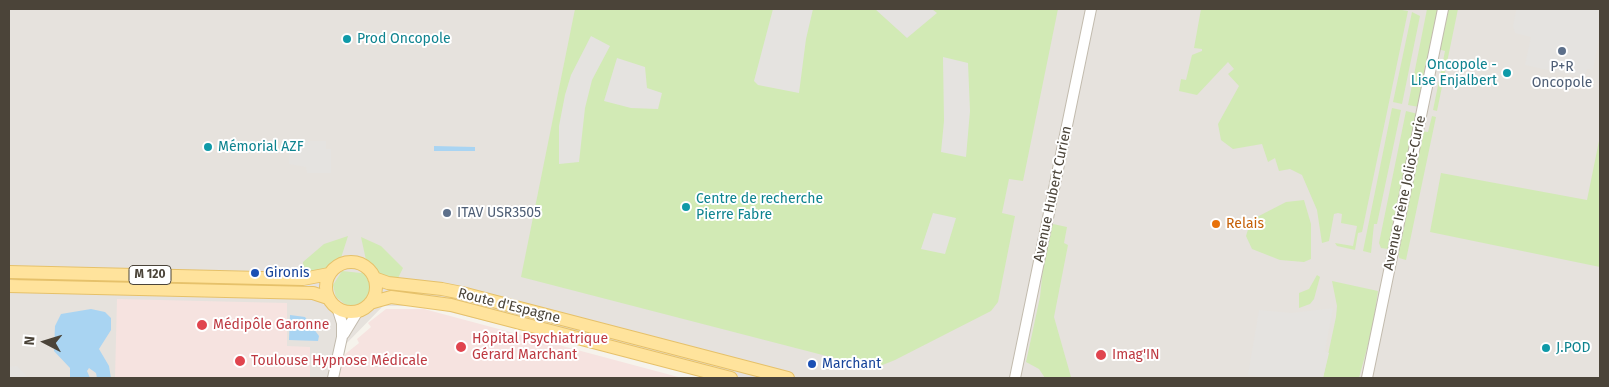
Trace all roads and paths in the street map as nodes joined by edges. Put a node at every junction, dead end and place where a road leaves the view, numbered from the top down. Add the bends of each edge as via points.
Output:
1 (1091, 9) edge
2 (1443, 9) edge
3 (9, 272) edge
4 (329, 274) junction
5 (374, 278) junction
6 (9, 286) edge
7 (332, 302) junction
8 (370, 303) junction
9 (358, 311) junction
10 (342, 337) junction
11 (722, 377) edge
12 (333, 378) edge
13 (732, 378) edge
14 (788, 378) edge
15 (1015, 378) edge
16 (1367, 378) edge

1 - 15 street, Avenue Hubert Curien
2 - 16 street, Avenue Irène Joliot-Curie
3 - 4 main road, M 120 via 303,279
4 - 5 main road via 340,264 356,262 370,270
4 - 7 main road via 326,286
5 - 8 main road via 375,294
5 - 14 main road, Route d'Espagne via 388,283 456,292
6 - 7 main road, M 120 via 314,293
7 - 9 main road via 349,312
7 - 10 street via 342,323
8 - 9 main road
8 - 11 main road, Route d'Espagne via 391,297 451,305
9 - 10 street
10 - 12 street
11 - 13 main road, Route d'Espagne

